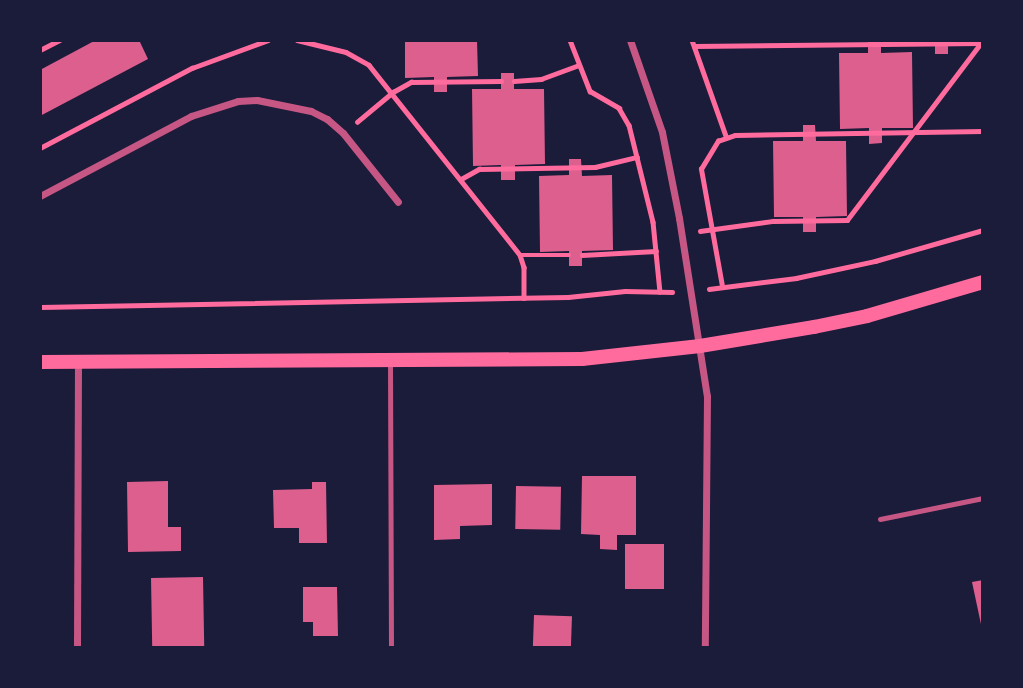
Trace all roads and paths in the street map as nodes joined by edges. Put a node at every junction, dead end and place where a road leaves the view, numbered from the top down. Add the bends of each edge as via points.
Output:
1 (60, 40) edge
2 (268, 40) edge
3 (297, 40) edge
4 (570, 40) edge
5 (630, 40) edge
6 (982, 42) edge
7 (693, 43) edge
8 (40, 50) edge
9 (579, 65) junction
10 (501, 80) dead end
11 (514, 81) dead end
12 (393, 92) junction
13 (983, 131) edge
14 (914, 132) junction
15 (343, 133) junction
16 (726, 136) junction
17 (40, 148) edge
18 (636, 157) junction
19 (461, 179) junction
20 (40, 196) edge
21 (398, 202) dead end
22 (712, 230) junction
23 (983, 230) edge
24 (682, 234) junction
25 (656, 251) junction
26 (520, 255) junction
27 (569, 255) dead end
28 (582, 255) dead end
29 (983, 282) edge
30 (722, 286) junction
31 (660, 292) junction
32 (691, 292) junction
33 (524, 298) junction
34 (40, 307) edge
35 (700, 346) junction
36 (78, 361) junction
37 (390, 361) junction
38 (40, 362) edge
39 (983, 499) edge
40 (880, 519) dead end
41 (77, 648) edge
42 (391, 648) edge
43 (705, 648) edge

1 - 8 path
2 - 17 path via 192,68
3 - 12 path via 346,52 369,65
4 - 9 path
5 - 24 street via 662,132
6 - 7 path
6 - 14 path
7 - 16 path
9 - 11 path via 541,79
9 - 18 path via 590,91 613,103 625,116
10 - 12 path via 411,82
12 - 15 path
12 - 19 path
13 - 14 path
14 - 16 path
14 - 22 path via 846,220 773,221
15 - 20 street via 311,111 274,102 238,101 191,116
15 - 21 street
16 - 22 path via 710,149 701,169
18 - 19 path via 595,167 479,169
18 - 25 path
19 - 26 path
22 - 24 path
22 - 30 path
23 - 30 path via 796,278
24 - 32 street
25 - 28 path
25 - 31 path
26 - 27 path
26 - 33 path
29 - 35 main road via 867,316
30 - 32 path
31 - 32 path
31 - 33 path
32 - 35 street
33 - 34 path
35 - 37 main road via 582,359
35 - 43 street via 707,396
36 - 37 main road
36 - 38 main road
36 - 41 street
37 - 42 lane
39 - 40 lane

